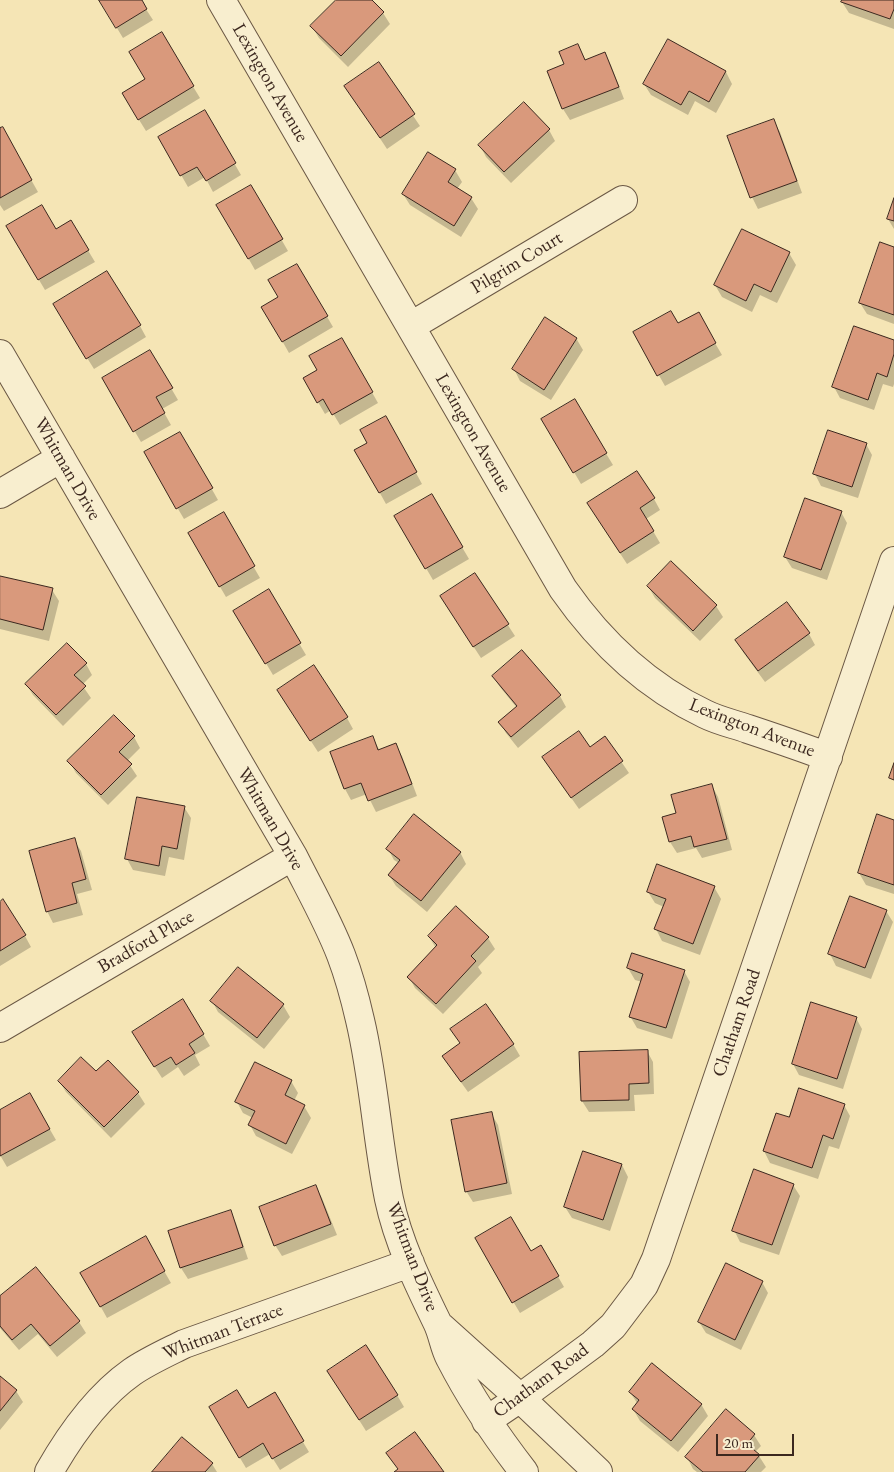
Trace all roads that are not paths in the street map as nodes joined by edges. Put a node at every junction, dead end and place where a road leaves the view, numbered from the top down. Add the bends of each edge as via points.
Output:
1 (221, 0) edge
2 (623, 200) dead end
3 (412, 326) junction
4 (0, 354) edge
5 (61, 458) junction
6 (0, 494) edge
7 (894, 561) edge
8 (828, 756) junction
9 (293, 856) junction
10 (0, 1028) edge
11 (410, 1263) junction
12 (438, 1325) junction
13 (520, 1398) junction
14 (486, 1421) junction
15 (50, 1472) edge
16 (524, 1472) edge
17 (598, 1472) edge

1 - 3 street, Lexington Avenue
2 - 3 street, Pilgrim Court
3 - 8 street, Lexington Avenue via 563,589 599,635 641,673 686,705
4 - 5 street, Whitman Drive
5 - 6 street
5 - 9 street, Whitman Drive
7 - 8 street, Chatham Road
8 - 13 street, Chatham Road via 656,1259 644,1285 613,1326
9 - 10 street, Bradford Place
9 - 11 street, Whitman Drive via 341,954 352,990 366,1049 390,1200
11 - 12 street, Whitman Drive
11 - 15 street, Whitman Terrace via 184,1344 157,1357 110,1391 83,1422
12 - 13 street, Whitman Drive
12 - 14 street, Whitman Drive via 449,1356
13 - 14 street, Chatham Road
13 - 17 street, Whitman Drive
14 - 16 street, Whitman Drive

